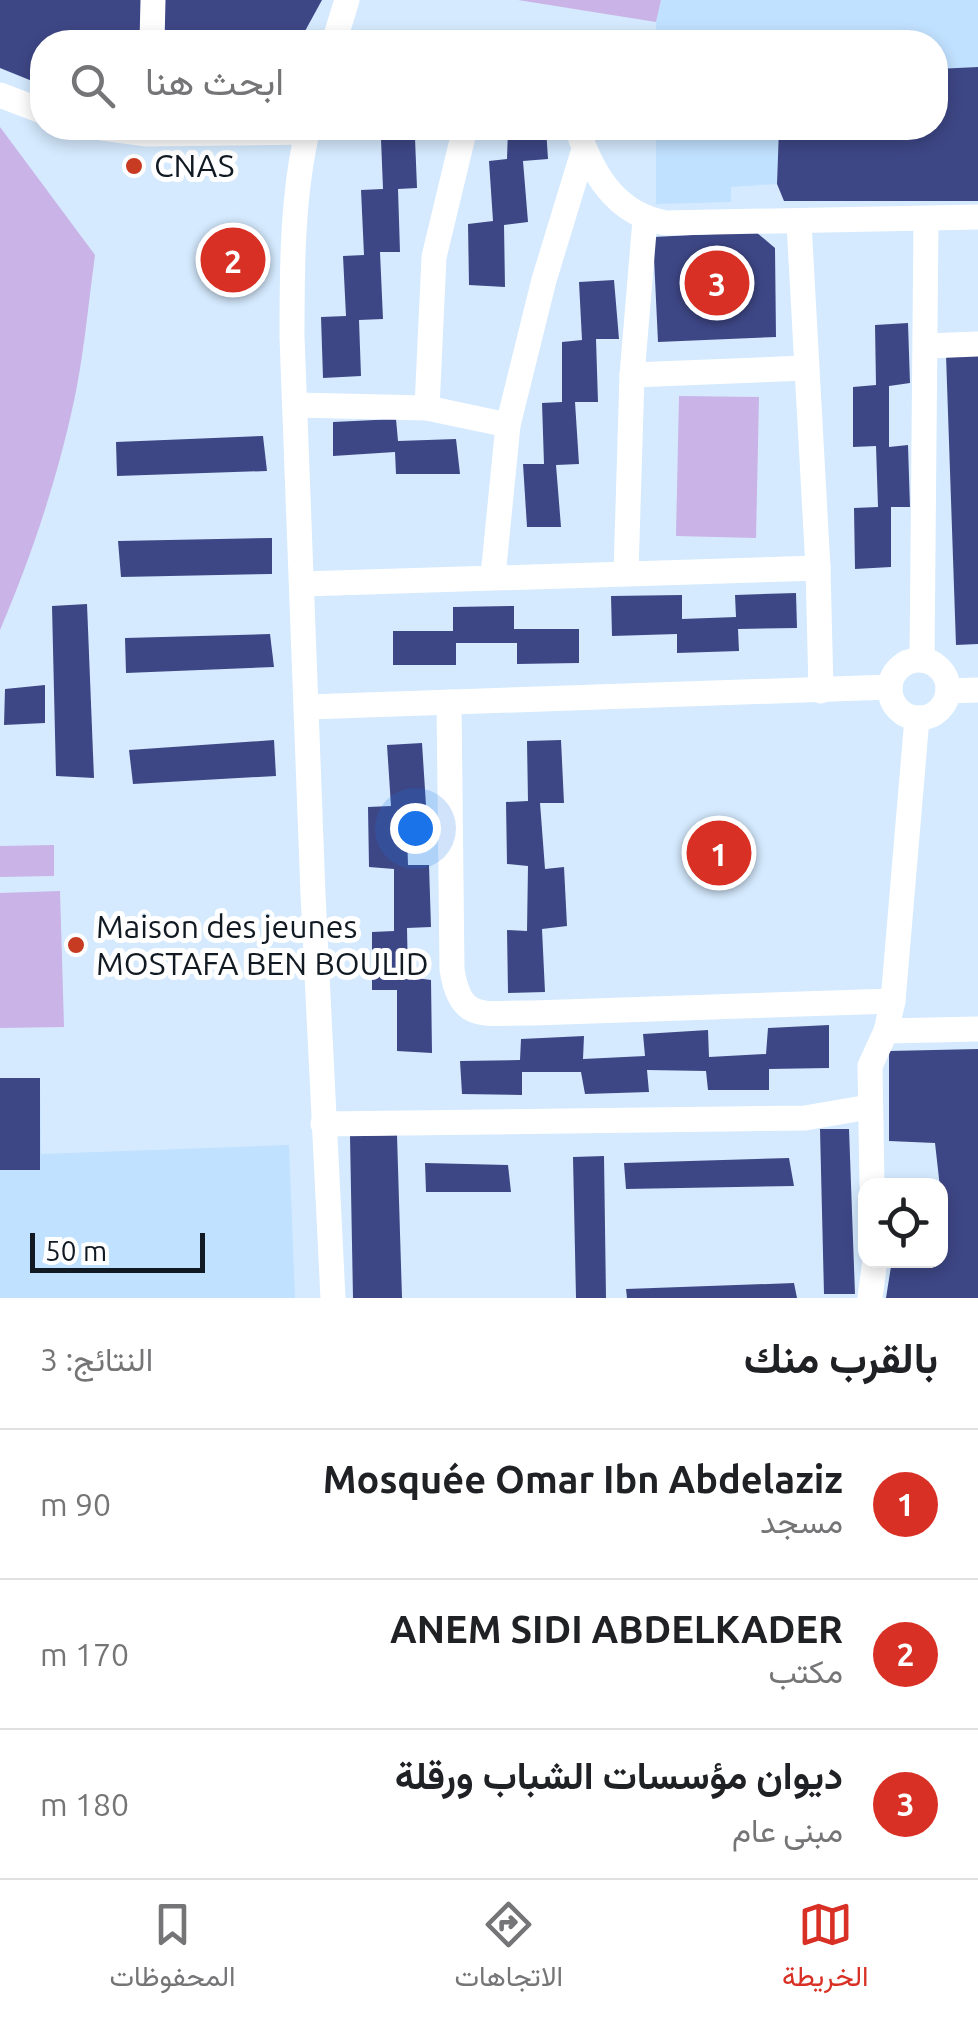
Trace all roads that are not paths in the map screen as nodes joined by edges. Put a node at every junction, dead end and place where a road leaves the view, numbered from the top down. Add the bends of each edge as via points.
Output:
1 (154, 0) edge
2 (347, 0) edge
3 (153, 30) edge
4 (338, 30) edge
5 (0, 95) edge
6 (30, 106) edge
7 (306, 140) edge
8 (462, 140) edge
9 (579, 140) edge
10 (581, 140) edge
11 (978, 218) edge
12 (926, 219) junction
13 (644, 220) junction
14 (798, 222) junction
15 (978, 344) edge
16 (927, 346) junction
17 (806, 368) junction
18 (632, 375) junction
19 (296, 404) junction
20 (426, 408) junction
21 (508, 426) junction
22 (818, 568) junction
23 (626, 573) junction
24 (493, 576) junction
25 (302, 584) junction
26 (922, 660) junction
27 (890, 687) junction
28 (978, 690) edge
29 (821, 691) junction
30 (948, 692) junction
31 (449, 702) junction
32 (308, 706) junction
33 (917, 718) junction
34 (893, 1001) junction
35 (978, 1030) edge
36 (886, 1031) junction
37 (869, 1107) junction
38 (323, 1124) junction
39 (872, 1178) edge
40 (873, 1268) edge
41 (332, 1298) edge
42 (870, 1298) edge

1 - 3 street
2 - 4 street
5 - 6 street
7 - 19 street via 292,256
8 - 20 street via 434,257
9 - 21 street
10 - 13 street via 596,175
11 - 12 street
12 - 14 street
12 - 16 street
13 - 14 street
13 - 18 street
14 - 17 street
15 - 16 street
16 - 26 street
17 - 18 street
17 - 22 street
18 - 23 street
19 - 20 street
19 - 25 street
20 - 21 street
21 - 24 street
22 - 23 street
22 - 29 street
23 - 24 street
24 - 25 street
25 - 32 street
26 - 27 street via 906,662
26 - 30 street via 946,677
27 - 29 street
27 - 33 street via 892,702
28 - 30 street
29 - 31 street
30 - 33 street via 944,706
31 - 32 street
31 - 34 street via 452,969 462,1005 533,1014
32 - 38 street
33 - 34 street
34 - 36 street
35 - 36 street
36 - 37 street via 870,1066
37 - 38 street via 805,1118
37 - 39 street
38 - 41 street
40 - 42 street

